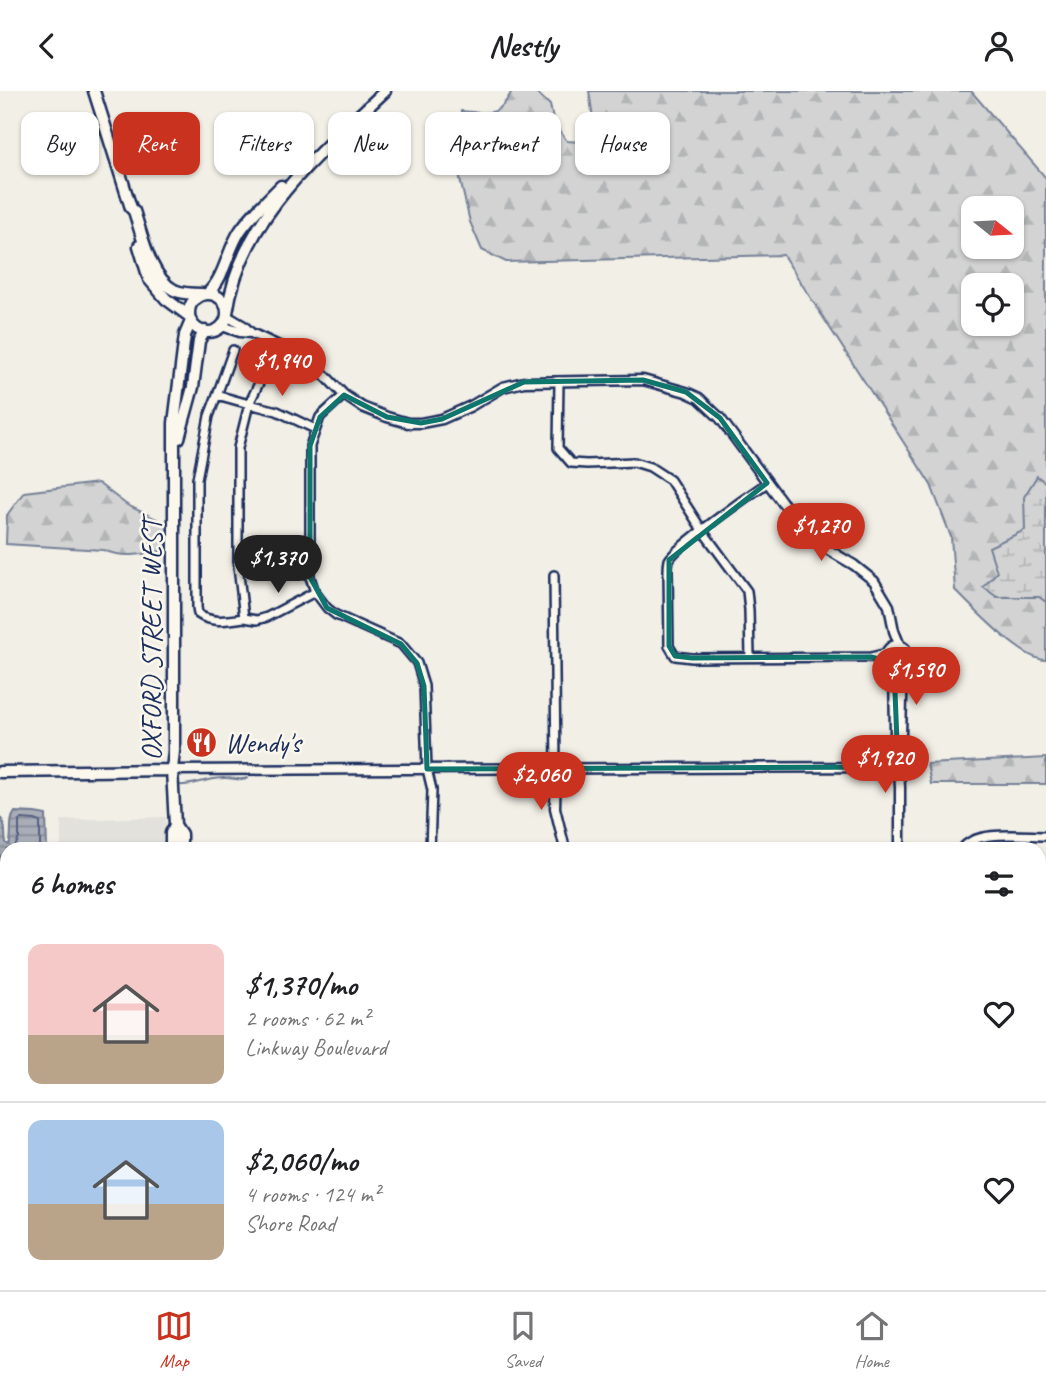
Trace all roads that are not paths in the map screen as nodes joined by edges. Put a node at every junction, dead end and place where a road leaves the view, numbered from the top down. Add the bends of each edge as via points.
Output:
1 (94, 91) edge
2 (385, 91) edge
3 (314, 159) edge
4 (296, 175) edge
5 (297, 175) edge
6 (134, 211) junction
7 (205, 294) junction
8 (225, 318) junction
9 (190, 319) junction
10 (205, 331) junction
11 (233, 350) dead end
12 (269, 362) dead end
13 (559, 381) junction
14 (344, 394) junction
15 (217, 395) junction
16 (249, 404) junction
17 (314, 429) junction
18 (175, 456) junction
19 (767, 483) junction
20 (702, 530) junction
21 (554, 575) dead end
22 (315, 592) junction
23 (244, 618) junction
24 (750, 657) junction
25 (894, 657) junction
26 (898, 767) junction
27 (427, 769) junction
28 (556, 769) junction
29 (172, 770) junction
30 (0, 772) edge
31 (175, 825) junction
32 (1046, 836) edge
33 (171, 842) edge
34 (181, 842) edge
35 (430, 842) edge
36 (563, 842) edge
37 (900, 842) edge
38 (968, 842) edge

1 - 6 main road
2 - 3 main road
4 - 7 main road via 241,230 216,285
5 - 8 main road via 248,246
6 - 7 main road via 155,272 172,289
6 - 9 main road via 149,279
7 - 8 main road via 219,297 226,306
7 - 9 main road via 193,301
8 - 10 main road via 214,331
8 - 14 street via 240,332 312,361
9 - 10 main road
9 - 18 main road, OXFORD STREET WEST via 174,423
10 - 18 main road, OXFORD STREET WEST via 199,341
11 - 15 street
12 - 16 street
13 - 14 street via 503,387 442,419 421,423 387,418
13 - 19 street via 643,380 686,391 720,418
13 - 20 street via 558,448 571,463 634,462 650,467 670,481
14 - 17 street
15 - 16 street
15 - 23 street via 197,478 197,607 198,614 211,620
16 - 17 street via 277,411
16 - 23 street via 238,448 238,566
17 - 22 street via 310,446 310,577
18 - 29 main road, OXFORD STREET WEST
19 - 20 street
19 - 25 street via 815,542 874,581 889,606
20 - 24 street via 747,591
20 - 24 street via 669,560 669,646 675,656 692,659
21 - 28 street
22 - 23 street via 267,617
22 - 27 street via 336,615 401,644 417,663 424,685
24 - 25 street
25 - 26 street via 901,734
26 - 28 street
26 - 37 street
27 - 28 street
27 - 29 street
27 - 35 street via 432,790
28 - 36 street via 555,808
29 - 30 main road
29 - 31 main road, OXFORD STREET WEST
31 - 33 main road, OXFORD STREET WEST
31 - 34 main road, OXFORD STREET WEST
32 - 38 street via 997,835

